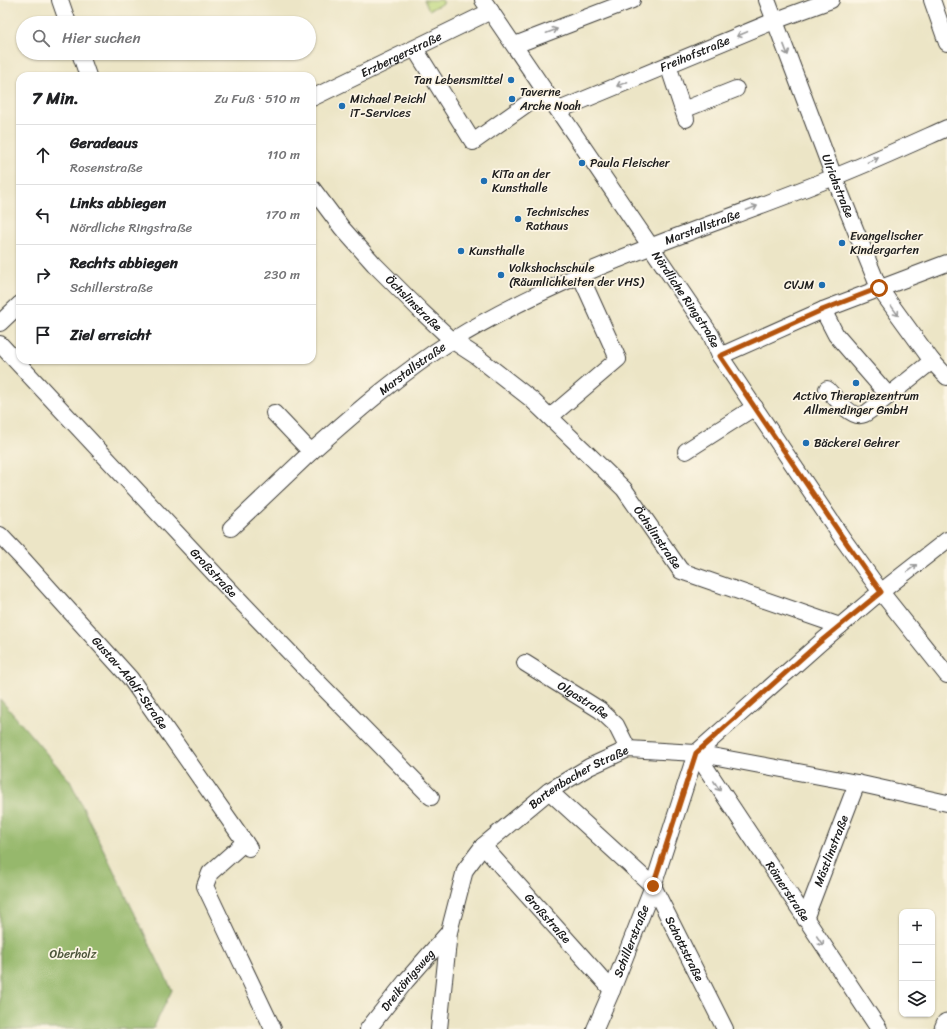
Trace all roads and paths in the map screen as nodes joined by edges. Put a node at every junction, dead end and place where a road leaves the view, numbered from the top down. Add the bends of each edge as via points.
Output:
1 (60, 0) edge
2 (632, 0) edge
3 (767, 0) edge
4 (831, 0) edge
5 (932, 0) edge
6 (487, 6) edge
7 (66, 16) edge
8 (774, 20) junction
9 (947, 43) edge
10 (515, 45) junction
11 (415, 49) junction
12 (82, 60) edge
13 (668, 65) junction
14 (87, 72) edge
15 (736, 89) dead end
16 (545, 91) junction
17 (316, 96) edge
18 (559, 110) junction
19 (947, 128) edge
20 (834, 177) junction
21 (316, 193) edge
22 (650, 246) junction
23 (947, 263) edge
24 (580, 275) junction
25 (879, 288) junction
26 (16, 308) edge
27 (822, 310) junction
28 (0, 323) edge
29 (452, 341) junction
30 (0, 344) edge
31 (720, 356) junction
32 (16, 361) edge
33 (932, 361) junction
34 (19, 364) edge
35 (947, 377) edge
36 (827, 389) dead end
37 (889, 396) junction
38 (755, 407) junction
39 (274, 413) dead end
40 (550, 417) junction
41 (686, 451) dead end
42 (311, 452) junction
43 (231, 528) dead end
44 (0, 535) edge
45 (947, 540) edge
46 (881, 592) junction
47 (840, 626) junction
48 (525, 663) dead end
49 (947, 675) edge
50 (628, 749) junction
51 (696, 753) junction
52 (857, 783) junction
53 (549, 791) junction
54 (431, 797) dead end
55 (947, 803) edge
56 (483, 846) junction
57 (653, 886) junction
58 (805, 918) junction
59 (449, 932) junction
60 (612, 990) junction
61 (947, 1024) edge
62 (273, 1029) edge
63 (368, 1029) edge
64 (439, 1029) edge
65 (595, 1029) edge
66 (725, 1029) edge
67 (879, 1029) edge
68 (945, 1029) edge

1 - 7 street
10 -> 2 street
3 - 8 street, Ulrichstraße
4 - 8 street, Freihofstraße
5 - 9 street
6 - 10 street, Nördliche Ringstraße
6 - 11 street, Erzbergerstraße
8 -> 13 street, Freihofstraße
8 -> 20 street, Ulrichstraße
10 - 16 street, Nördliche Ringstraße
11 - 16 street via 473,142
11 - 17 street, Erzbergerstraße
12 - 14 street
13 - 15 street via 684,115
13 -> 18 street, Freihofstraße
16 - 18 street, Nördliche Ringstraße
18 - 22 street, Nördliche Ringstraße
20 -> 19 street, Marstallstraße
22 -> 20 street, Marstallstraße
20 - 25 street, Ulrichstraße
21 - 29 street, Öchslinstraße via 374,264
22 - 24 street, Marstallstraße
22 - 31 street, Nördliche Ringstraße via 710,336
23 - 25 street
24 - 29 street, Marstallstraße via 511,307
24 - 40 street via 618,359
25 - 27 street
25 -> 33 street, Ulrichstraße
26 - 28 street
27 - 31 street
27 - 37 street via 836,335
29 - 40 street, Öchslinstraße via 476,356
29 - 42 street, Marstallstraße via 398,378
30 - 32 street, Großstraße
31 - 38 street, Nördliche Ringstraße
33 - 35 street, Ulrichstraße
33 - 37 street
34 - 54 street, Großstraße via 231,591
36 - 37 street via 850,412 857,415 865,414
38 - 41 street
38 - 46 street, Nördliche Ringstraße
39 - 42 street
40 - 47 street, Öchslinstraße via 624,489 681,571
42 - 43 street, Marstallstraße
44 - 62 street, Gustav-Adolf-Straße via 130,678 247,845 210,873 205,886
46 -> 45 street
46 - 47 street
46 - 49 street, Nördliche Ringstraße
47 - 51 street
48 - 50 street, Olgastraße via 600,710 616,725
50 - 51 street, Bartenbacher Straße
50 - 53 street, Bartenbacher Straße via 589,767
51 - 52 street, Bartenbacher Straße
51 - 57 street, Schillerstraße
51 -> 58 street, Römerstraße
52 - 55 street, Bartenbacher Straße
52 - 58 street, Mästlinstraße
53 - 56 street, Bartenbacher Straße
53 - 57 street, Schottstraße
56 - 59 street, Bartenbacher Straße via 465,870
56 - 60 street, Großstraße
57 - 60 street, Schillerstraße
57 - 66 street, Schottstraße
58 -> 67 street, Römerstraße
59 - 63 street, Dreikönigsweg
59 - 64 street, Bartenbacher Straße
60 - 65 street, Schillerstraße
61 - 68 main road

